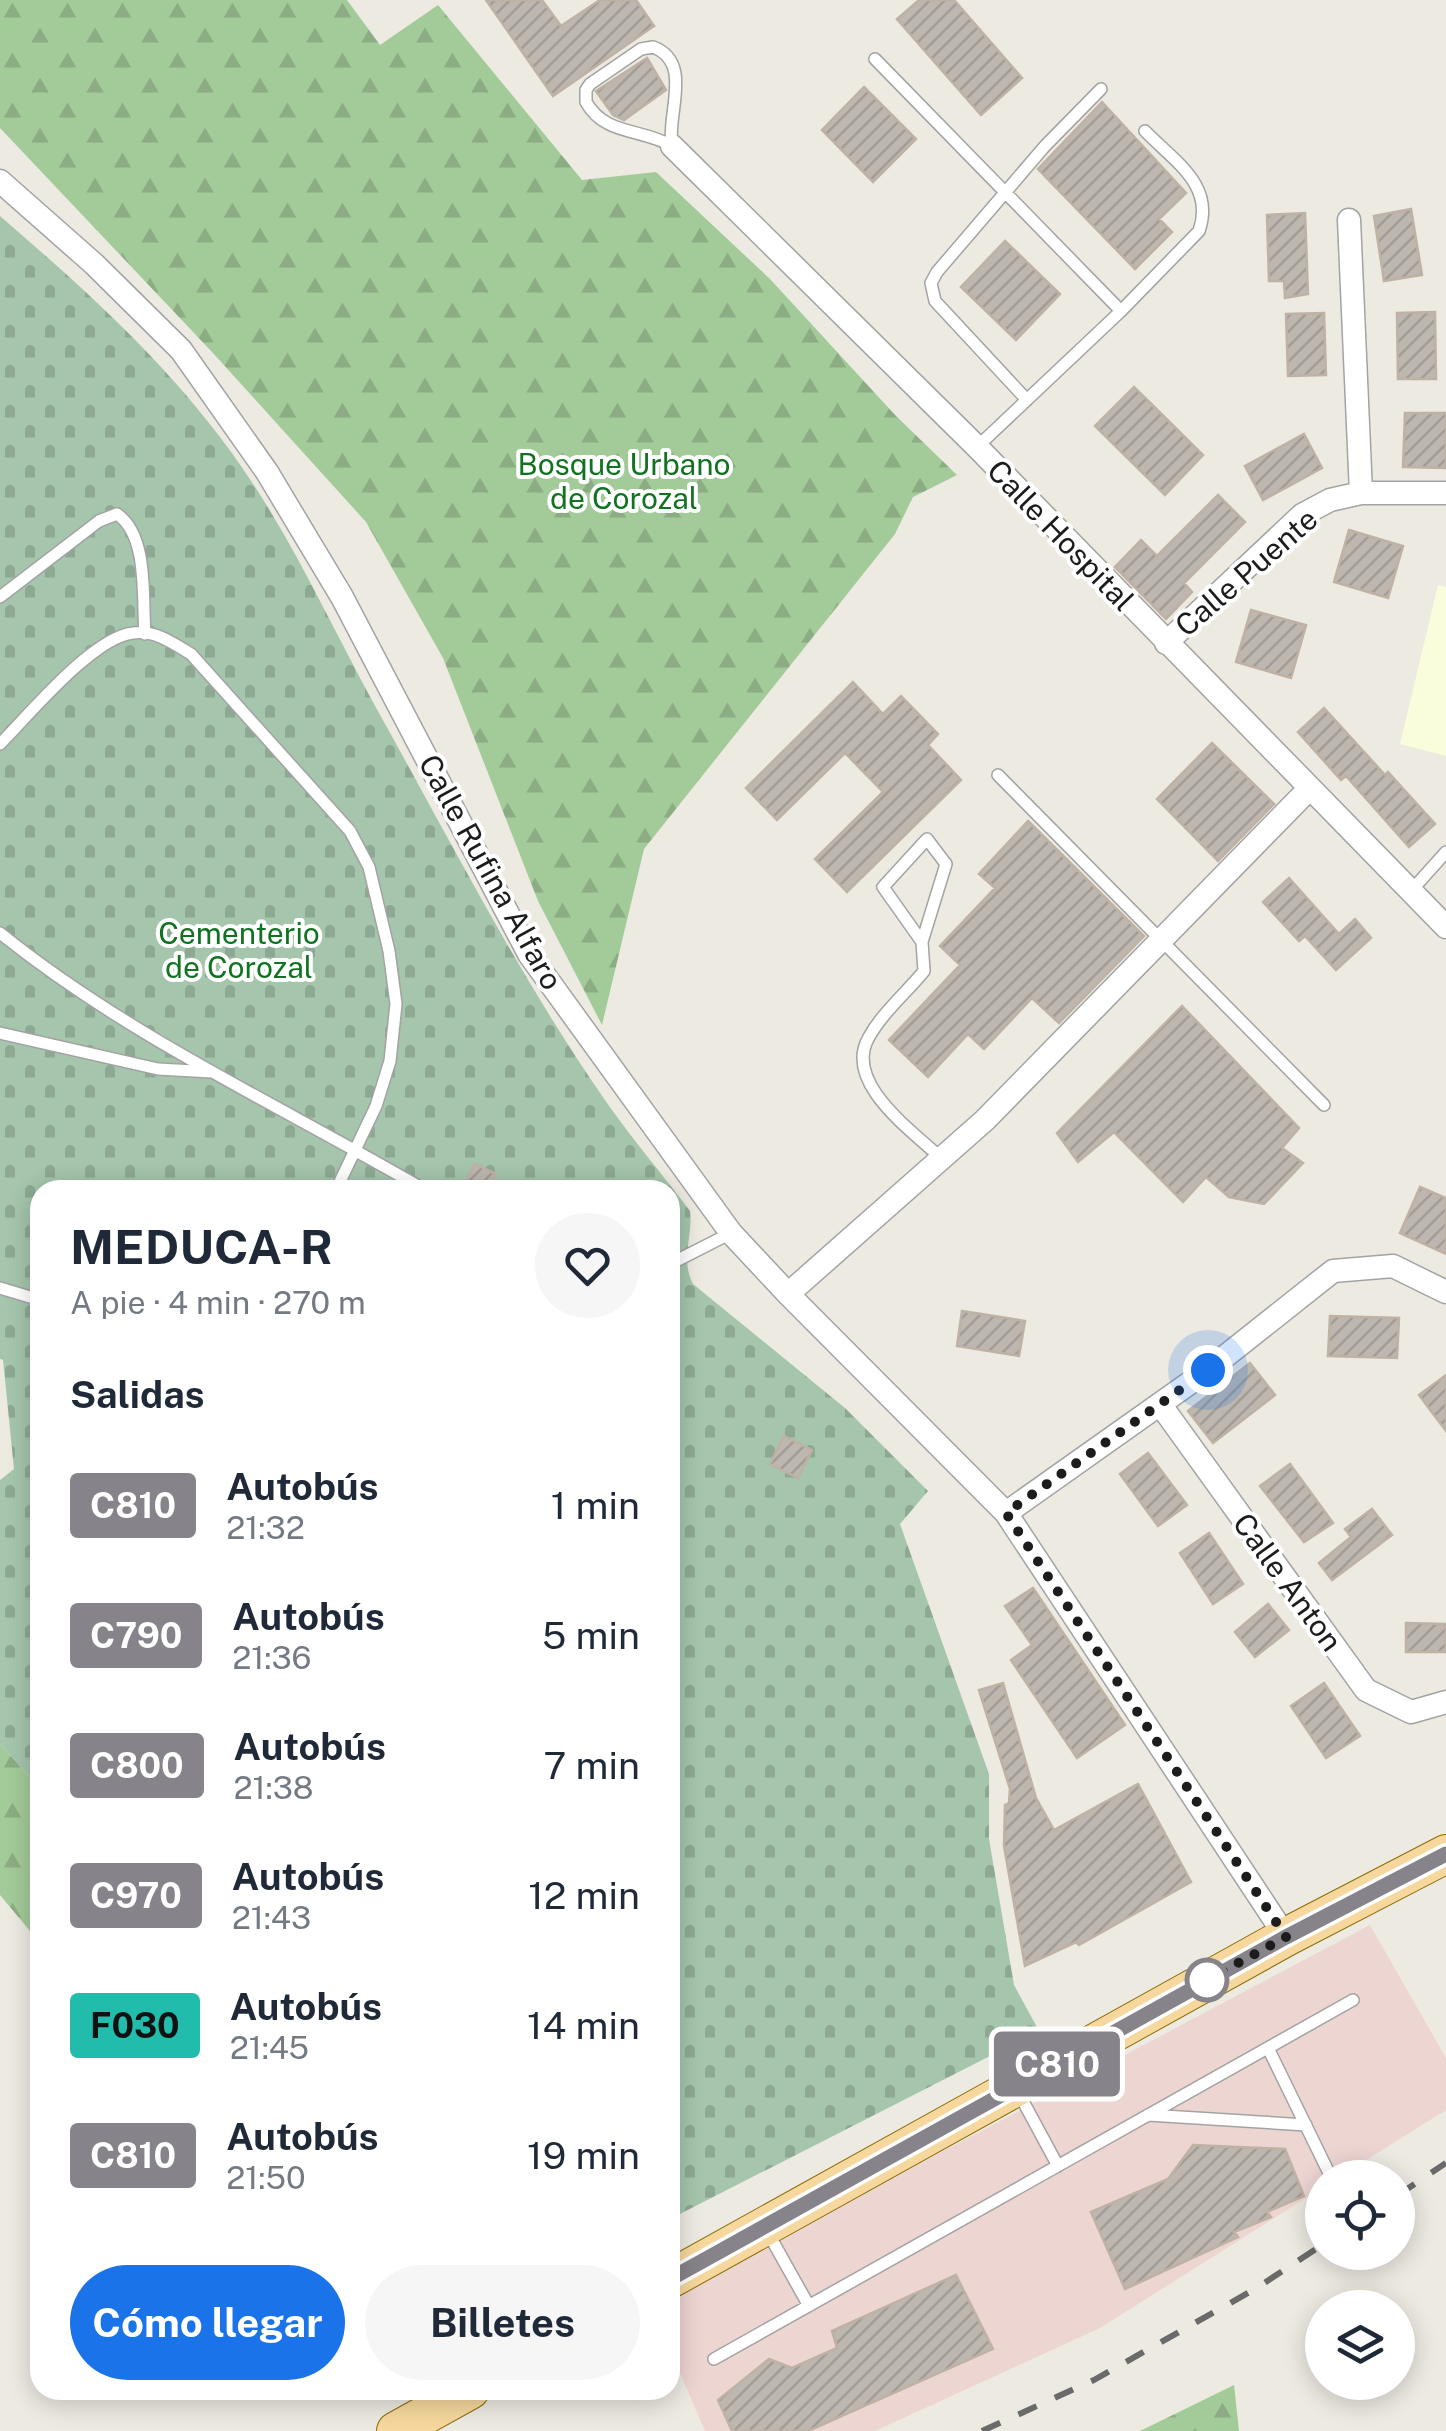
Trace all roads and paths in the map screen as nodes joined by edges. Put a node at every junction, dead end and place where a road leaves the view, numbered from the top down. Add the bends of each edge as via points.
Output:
1 (875, 58) dead end
2 (1102, 89) dead end
3 (1145, 132) dead end
4 (672, 146) junction
5 (0, 182) edge
6 (1007, 192) junction
7 (1349, 220) dead end
8 (1121, 311) junction
9 (1028, 400) junction
10 (976, 447) junction
11 (1361, 493) junction
12 (1446, 493) edge
13 (0, 597) edge
14 (145, 634) junction
15 (1166, 643) junction
16 (0, 744) edge
17 (998, 775) dead end
18 (1309, 789) junction
19 (1446, 852) edge
20 (1411, 891) junction
21 (1446, 927) edge
22 (0, 933) edge
23 (1160, 940) junction
24 (922, 942) junction
25 (0, 1032) edge
26 (216, 1072) junction
27 (1324, 1105) dead end
28 (357, 1150) junction
29 (943, 1160) junction
30 (341, 1180) edge
31 (408, 1180) edge
32 (731, 1232) junction
33 (680, 1259) edge
34 (0, 1288) edge
35 (1446, 1292) edge
36 (788, 1294) junction
37 (30, 1297) edge
38 (1160, 1404) junction
39 (1006, 1513) junction
40 (1446, 1702) edge
41 (1446, 1854) edge
42 (1286, 1937) junction
43 (1352, 2000) dead end
44 (1268, 2048) junction
45 (1016, 2087) junction
46 (1148, 2115) junction
47 (1306, 2125) junction
48 (1323, 2160) edge
49 (1058, 2166) junction
50 (764, 2227) junction
51 (680, 2273) edge
52 (809, 2306) junction
53 (714, 2359) dead end
54 (452, 2400) edge
55 (396, 2431) edge

1 - 6 lane
2 - 6 lane
3 - 8 lane via 1197,184 1205,215 1199,231
4 - 4 lane via 677,77 660,49 641,49 590,84 586,102 600,120
4 - 10 street, Calle Hospital
5 - 32 street, Calle Rufina Alfaro via 181,350 267,472 342,597 530,954
6 - 8 lane
6 - 9 lane via 937,272 931,292
7 - 11 street
8 - 9 lane
9 - 10 lane
10 - 15 street, Calle Hospital
11 - 12 street, Calle Puente
11 - 15 street, Calle Puente via 1302,516
13 - 14 lane via 117,514 130,522 138,547
14 - 16 lane via 131,632 87,656
14 - 28 lane via 191,654 350,831 369,867 396,1004 390,1061
15 - 18 street, Calle Hospital
17 - 23 lane
18 - 20 street, Calle Hospital
18 - 23 street
19 - 20 lane
20 - 21 street, Calle Hospital
22 - 26 lane via 50,974
23 - 27 lane
23 - 29 street
24 - 24 lane via 946,864 927,839 883,886
24 - 29 lane via 924,971 868,1038 861,1063 870,1090
25 - 26 lane via 158,1069
26 - 28 lane
28 - 30 lane
28 - 31 lane
29 - 36 street
32 - 33 lane
32 - 36 street, Calle Rufina Alfaro
34 - 37 lane
35 - 38 street via 1393,1266 1333,1270
36 - 39 street, Calle Rufina Alfaro
38 - 39 street
38 - 40 street, Calle Anton via 1366,1690 1411,1712
39 - 42 street, Calle Rufina Alfaro
41 - 42 main road
42 - 45 main road
43 - 44 lane
44 - 46 lane
44 - 47 lane
45 - 49 lane
45 - 50 main road
46 - 47 lane
46 - 49 lane
47 - 48 lane
49 - 52 lane
50 - 51 main road
50 - 52 lane
52 - 53 lane
54 - 55 main road

